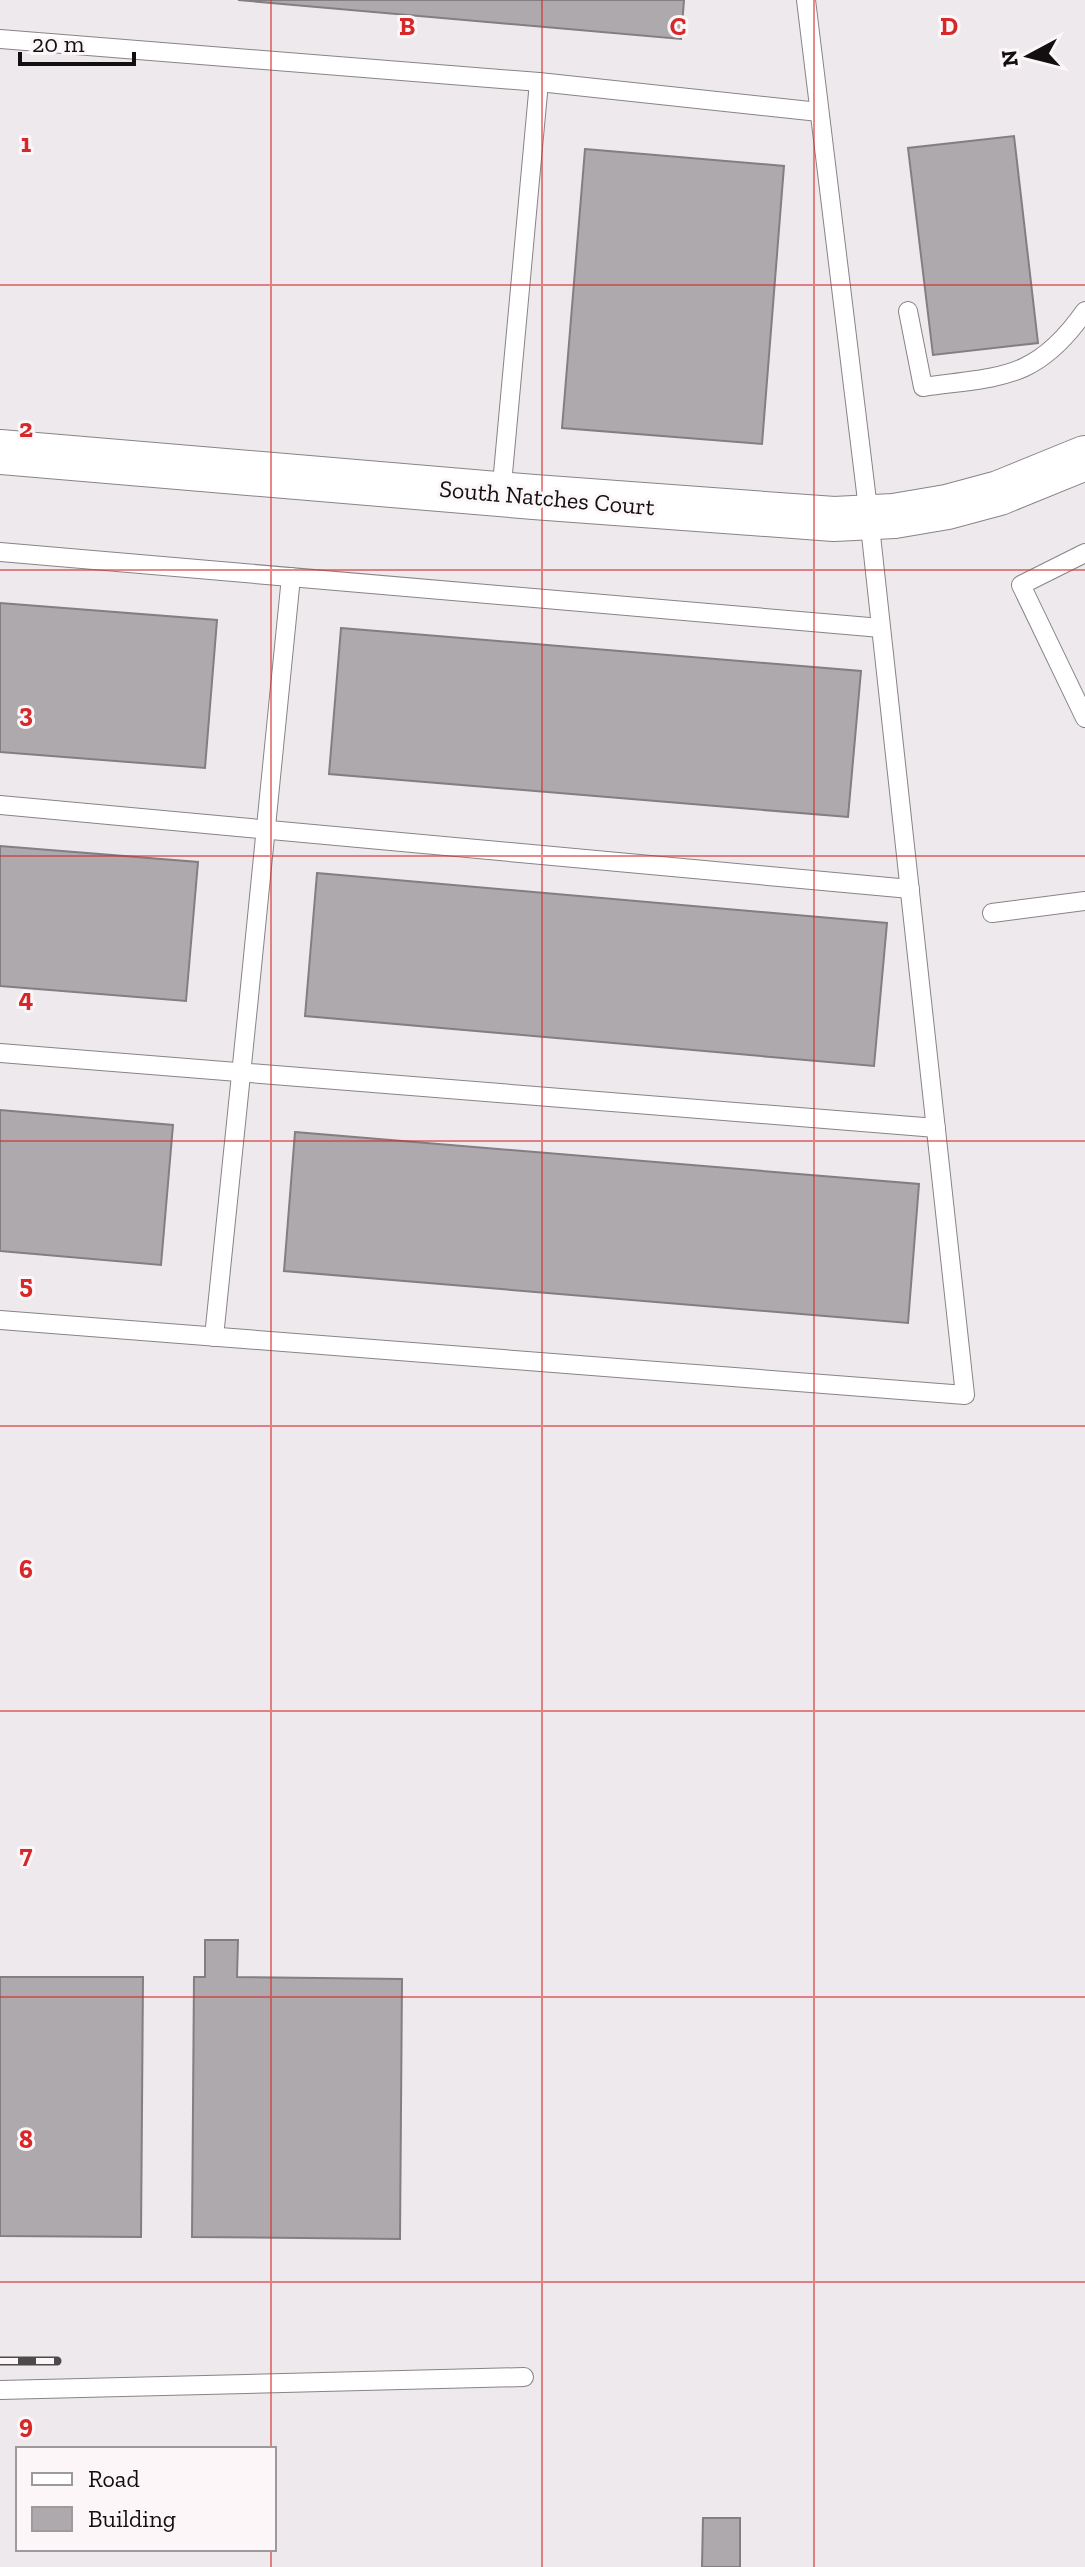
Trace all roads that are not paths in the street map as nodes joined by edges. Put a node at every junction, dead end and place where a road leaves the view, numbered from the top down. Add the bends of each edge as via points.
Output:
1 (806, 0) edge
2 (0, 39) edge
3 (539, 82) junction
4 (819, 112) junction
5 (908, 311) dead end
6 (1085, 311) edge
7 (0, 452) edge
8 (1085, 458) edge
9 (501, 495) junction
10 (869, 517) junction
11 (0, 552) edge
12 (1085, 553) edge
13 (291, 577) junction
14 (881, 628) junction
15 (1085, 718) edge
16 (0, 805) edge
17 (264, 829) junction
18 (910, 889) junction
19 (1085, 901) edge
20 (992, 913) dead end
21 (0, 1053) edge
22 (243, 1072) junction
23 (936, 1128) junction
24 (0, 1320) edge
25 (214, 1337) junction
26 (524, 2377) dead end
27 (0, 2390) edge

1 - 4 lane
2 - 3 lane
3 - 4 lane
3 - 9 lane
4 - 10 lane
5 - 6 lane via 923,387 1016,372 1046,356
7 - 9 street, South Natches Court
8 - 10 street, South Natches Court via 999,493
9 - 10 street, South Natches Court via 766,515
10 - 14 lane
11 - 13 lane
12 - 15 lane via 1021,585
13 - 14 lane
13 - 17 lane
14 - 18 lane
16 - 17 lane
17 - 18 lane
17 - 22 lane
18 - 23 lane
19 - 20 lane
21 - 22 lane
22 - 23 lane
22 - 25 lane
23 - 25 lane via 965,1395
24 - 25 lane
26 - 27 lane

